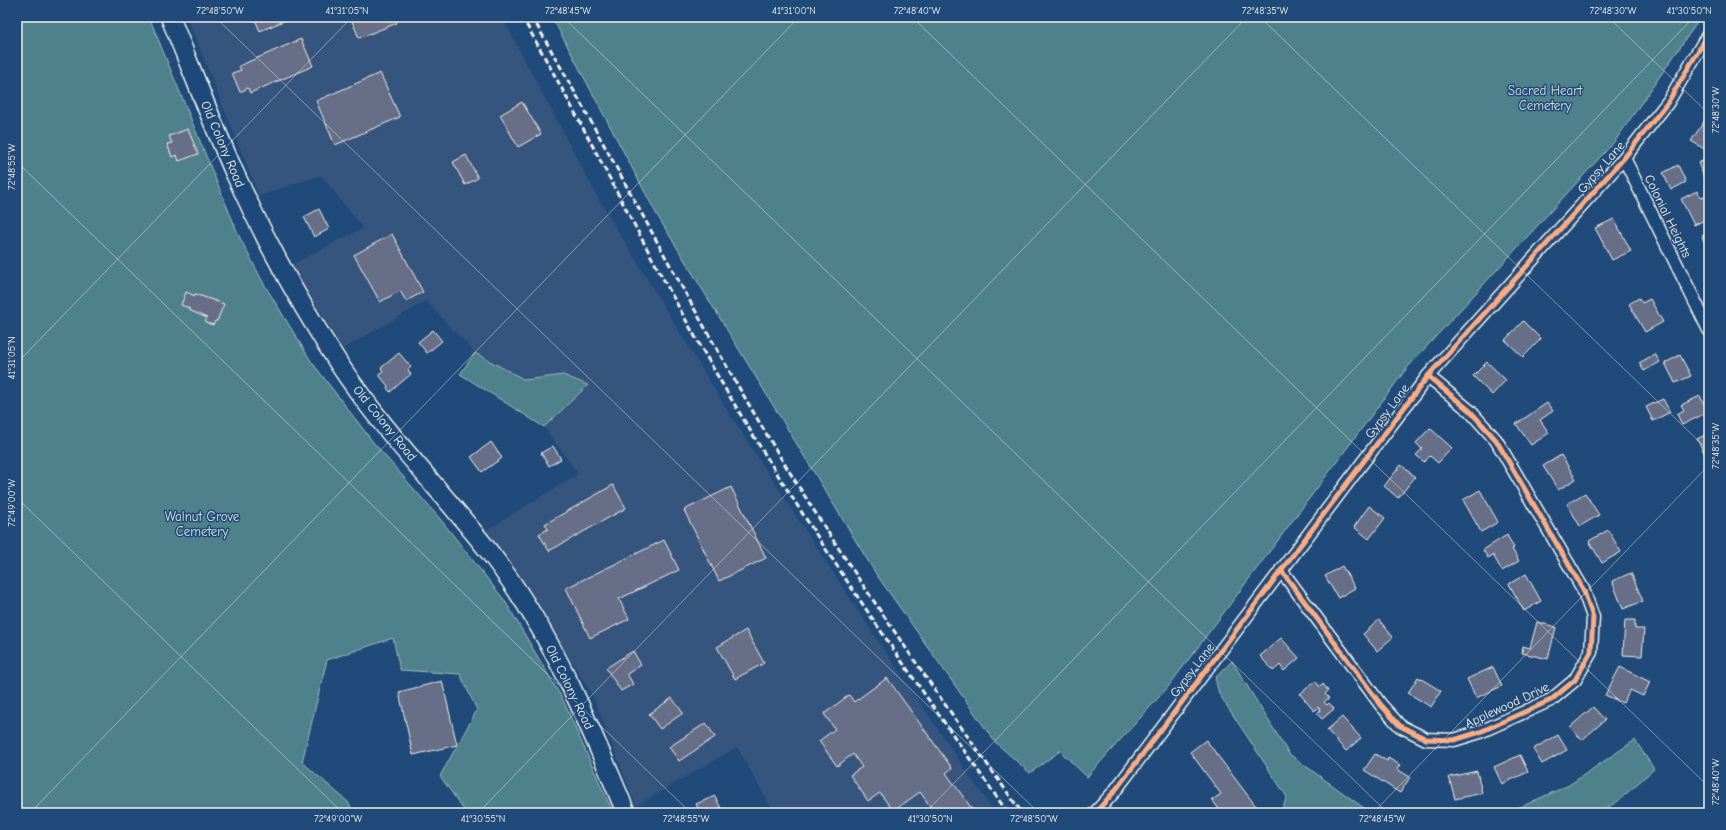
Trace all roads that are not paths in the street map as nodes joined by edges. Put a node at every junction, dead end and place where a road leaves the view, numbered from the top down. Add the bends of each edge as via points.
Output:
1 (170, 17) edge
2 (1709, 33) edge
3 (1624, 158) junction
4 (1709, 330) edge
5 (1428, 376) junction
6 (1282, 570) junction
7 (626, 813) edge
8 (1095, 813) edge

1 - 7 main road, Old Colony Road via 257,221 312,321 372,410 464,520 526,604 571,685
2 - 3 street, Gypsy Lane via 1668,102
3 - 4 street, Colonial Heights
3 - 5 street, Gypsy Lane
5 - 6 street, Gypsy Lane
5 - 6 street, Applewood Drive via 1470,411 1496,440 1583,589 1593,617 1591,652 1575,680 1551,700 1480,732 1454,740 1426,739 1400,726 1381,705
6 - 8 street, Gypsy Lane via 1114,792

